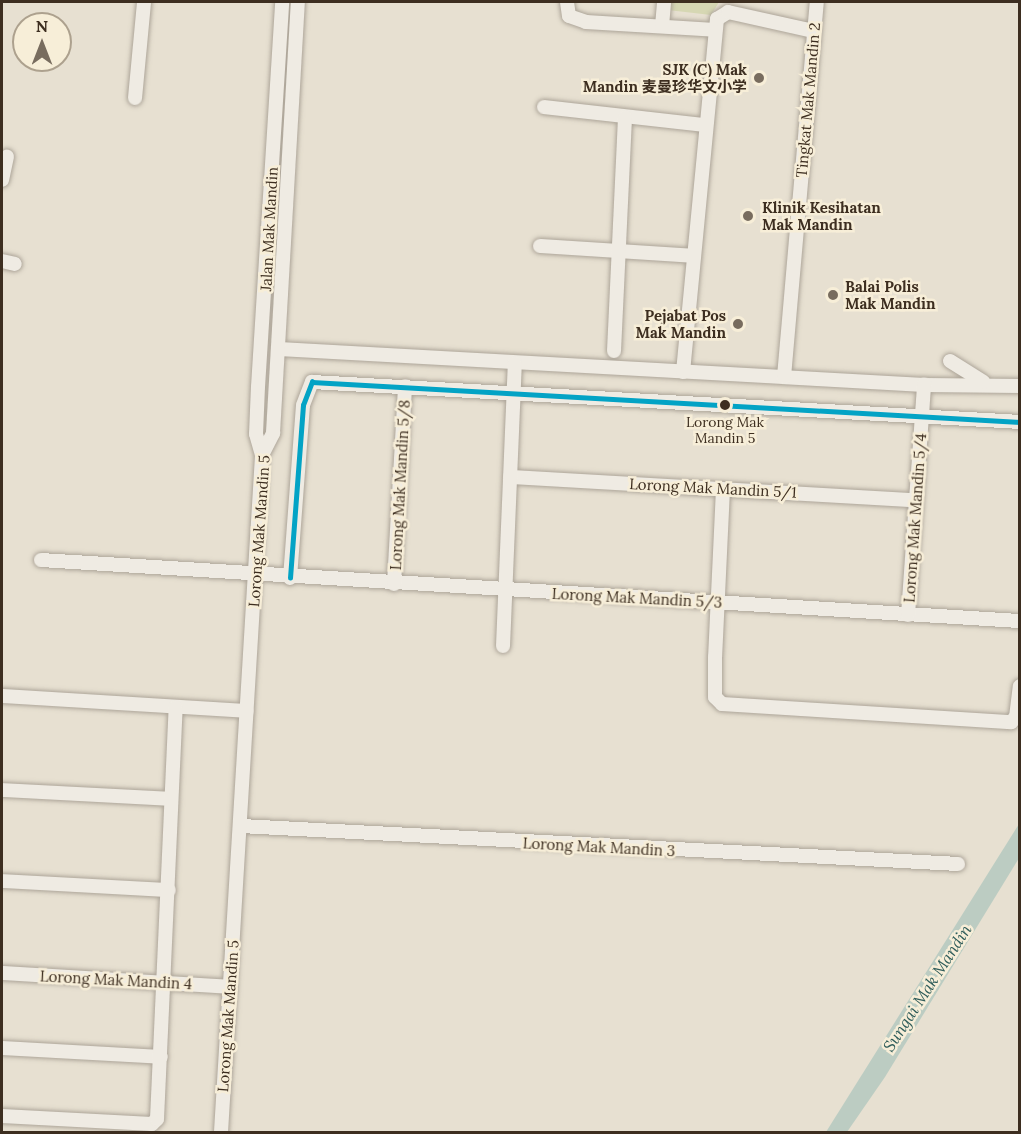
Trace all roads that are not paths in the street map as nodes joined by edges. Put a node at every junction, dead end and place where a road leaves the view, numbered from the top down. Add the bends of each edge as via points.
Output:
1 (144, 2) edge
2 (269, 2) edge
3 (282, 2) edge
4 (298, 2) edge
5 (567, 2) edge
6 (664, 2) edge
7 (817, 2) edge
8 (729, 7) edge
9 (281, 21) junction
10 (662, 27) junction
11 (715, 30) junction
12 (813, 31) junction
13 (135, 98) dead end
14 (544, 107) dead end
15 (625, 117) junction
16 (705, 125) junction
17 (7, 157) dead end
18 (2, 180) edge
19 (540, 246) dead end
20 (615, 251) junction
21 (693, 256) junction
22 (279, 316) junction
23 (264, 317) junction
24 (279, 349) junction
25 (614, 351) dead end
26 (326, 352) junction
27 (950, 361) dead end
28 (515, 363) junction
29 (683, 372) junction
30 (259, 375) junction
31 (276, 376) junction
32 (784, 377) junction
33 (986, 383) junction
34 (924, 385) junction
35 (405, 386) junction
36 (1020, 386) edge
37 (514, 390) junction
38 (922, 415) junction
39 (1020, 422) edge
40 (262, 455) junction
41 (510, 477) junction
42 (723, 489) junction
43 (915, 500) junction
44 (41, 560) dead end
45 (255, 576) junction
46 (290, 578) junction
47 (394, 584) junction
48 (506, 590) junction
49 (717, 603) junction
50 (908, 615) junction
51 (1020, 621) edge
52 (503, 646) dead end
53 (1020, 686) edge
54 (2, 696) edge
55 (176, 706) junction
56 (247, 711) junction
57 (2, 790) edge
58 (171, 799) junction
59 (241, 826) junction
60 (958, 864) dead end
61 (2, 881) edge
62 (169, 890) junction
63 (2, 973) edge
64 (165, 983) junction
65 (230, 987) junction
66 (2, 1048) edge
67 (160, 1057) junction
68 (2, 1116) edge
69 (221, 1132) edge

1 - 13 street
2 - 9 street
3 - 9 street, Jalan Mak Mandin
4 - 22 street, Jalan Mak Mandin
5 - 10 street via 568,16 586,22
6 - 10 street
7 - 12 street, Tingkat Mak Mandin 2
8 - 11 street via 717,19
8 - 12 street
9 - 23 street, Jalan Mak Mandin
10 - 11 street
11 - 16 street
12 - 32 street, Tingkat Mak Mandin 2
14 - 15 street
15 - 16 street
15 - 20 street
16 - 21 street
17 - 18 street
19 - 20 street
20 - 21 street
20 - 25 street
21 - 29 street
22 - 24 street, Jalan Mak Mandin
22 - 26 street via 290,338
23 - 24 street via 270,340
23 - 30 street, Jalan Mak Mandin
24 - 26 street
24 - 30 street
24 - 31 street, Lorong Mak Mandin 5
26 - 28 street
26 - 31 street via 288,359
27 - 33 street
28 - 29 street
28 - 37 street
29 - 32 street
30 - 40 street, Jalan Mak Mandin via 256,434
31 - 40 street, Lorong Mak Mandin 5 via 273,433
32 - 34 street
33 - 34 street
33 - 36 street
34 - 38 street, Lorong Mak Mandin 5/4
35 - 37 street
35 - 46 street via 322,381 307,390
35 - 47 street, Lorong Mak Mandin 5/8
37 - 38 street
37 - 41 street
38 - 39 street
38 - 43 street, Lorong Mak Mandin 5/4
40 - 45 street, Lorong Mak Mandin 5
41 - 42 street, Lorong Mak Mandin 5/1
41 - 48 street
42 - 43 street, Lorong Mak Mandin 5/1
42 - 49 street
43 - 50 street, Lorong Mak Mandin 5/4
44 - 45 street
45 - 46 street, Lorong Mak Mandin 5/3
45 - 56 street, Lorong Mak Mandin 5
46 - 47 street, Lorong Mak Mandin 5/3
47 - 48 street, Lorong Mak Mandin 5/3
48 - 49 street, Lorong Mak Mandin 5/3
48 - 52 street
49 - 50 street, Lorong Mak Mandin 5/3
49 - 53 street via 715,697 722,704 1011,722 1016,717
50 - 51 street, Lorong Mak Mandin 5/3
54 - 55 street
55 - 56 street
55 - 58 street
56 - 59 street, Lorong Mak Mandin 5
57 - 58 street
58 - 62 street
59 - 60 street, Lorong Mak Mandin 3
59 - 65 street, Lorong Mak Mandin 5
61 - 62 street
62 - 64 street
63 - 64 street, Lorong Mak Mandin 4
64 - 65 street, Lorong Mak Mandin 4
64 - 67 street
65 - 69 street, Lorong Mak Mandin 5
66 - 67 street
67 - 68 street via 152,1124

